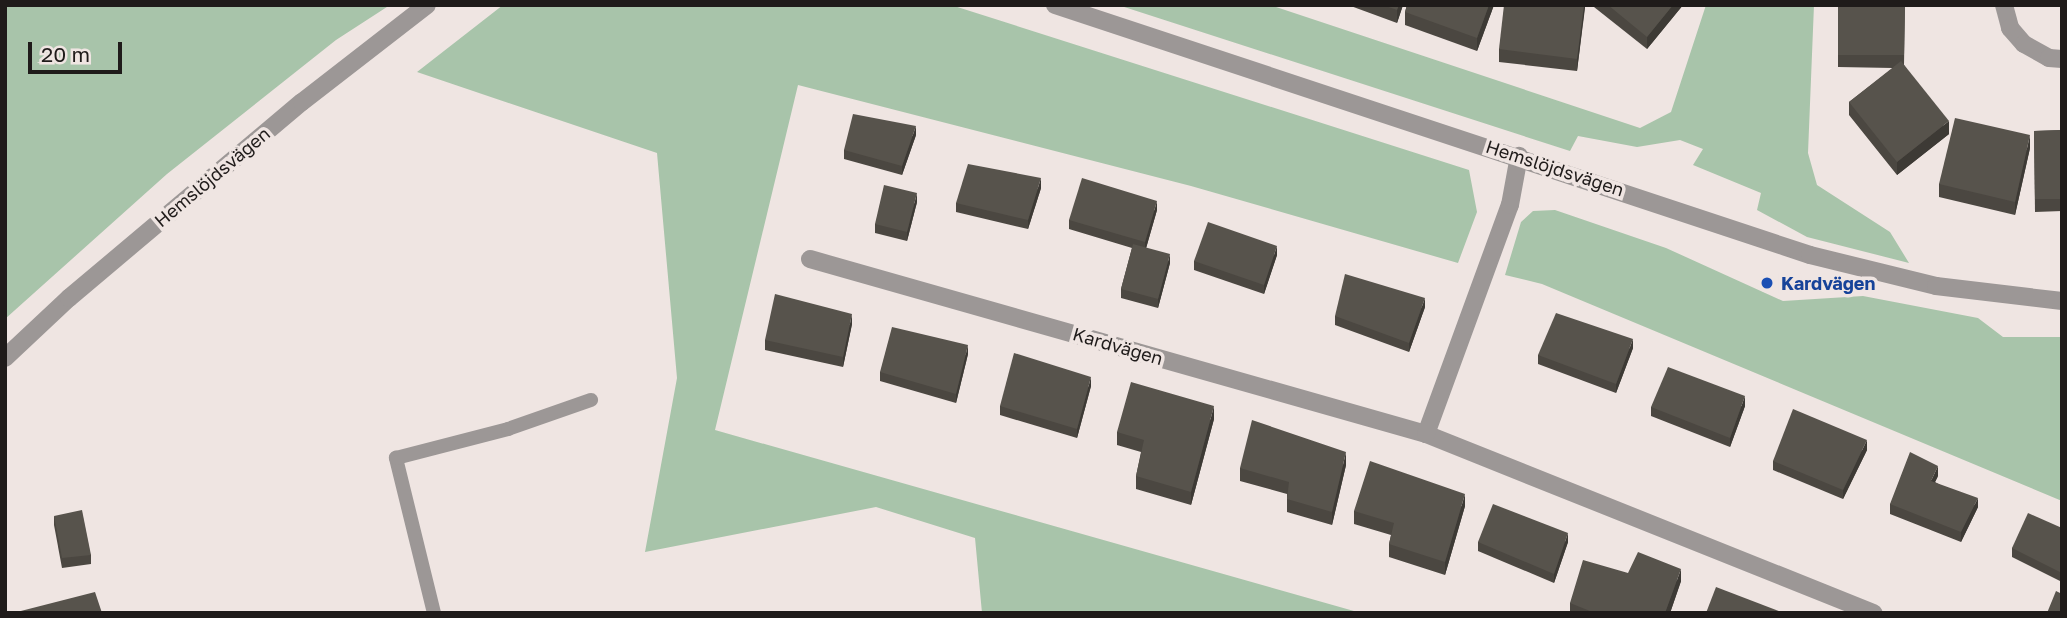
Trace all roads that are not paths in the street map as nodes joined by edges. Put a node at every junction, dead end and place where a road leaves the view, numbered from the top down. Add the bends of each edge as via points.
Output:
1 (427, 5) edge
2 (1055, 5) edge
3 (2004, 5) edge
4 (2062, 59) edge
5 (1519, 156) junction
6 (810, 258) dead end
7 (2062, 301) edge
8 (5, 358) edge
9 (591, 400) dead end
10 (1426, 434) junction
11 (434, 613) edge
12 (1874, 613) edge

1 - 8 street, Hemslöjdsvägen via 302,102 69,298
2 - 5 street, Hemslöjdsvägen
3 - 4 street via 2010,28 2024,44 2049,58
5 - 7 street, Hemslöjdsvägen via 1810,255 1936,286
5 - 10 street via 1510,205
6 - 10 street, Kardvägen
9 - 11 lane via 508,429 396,458
10 - 12 street, Kardvägen

